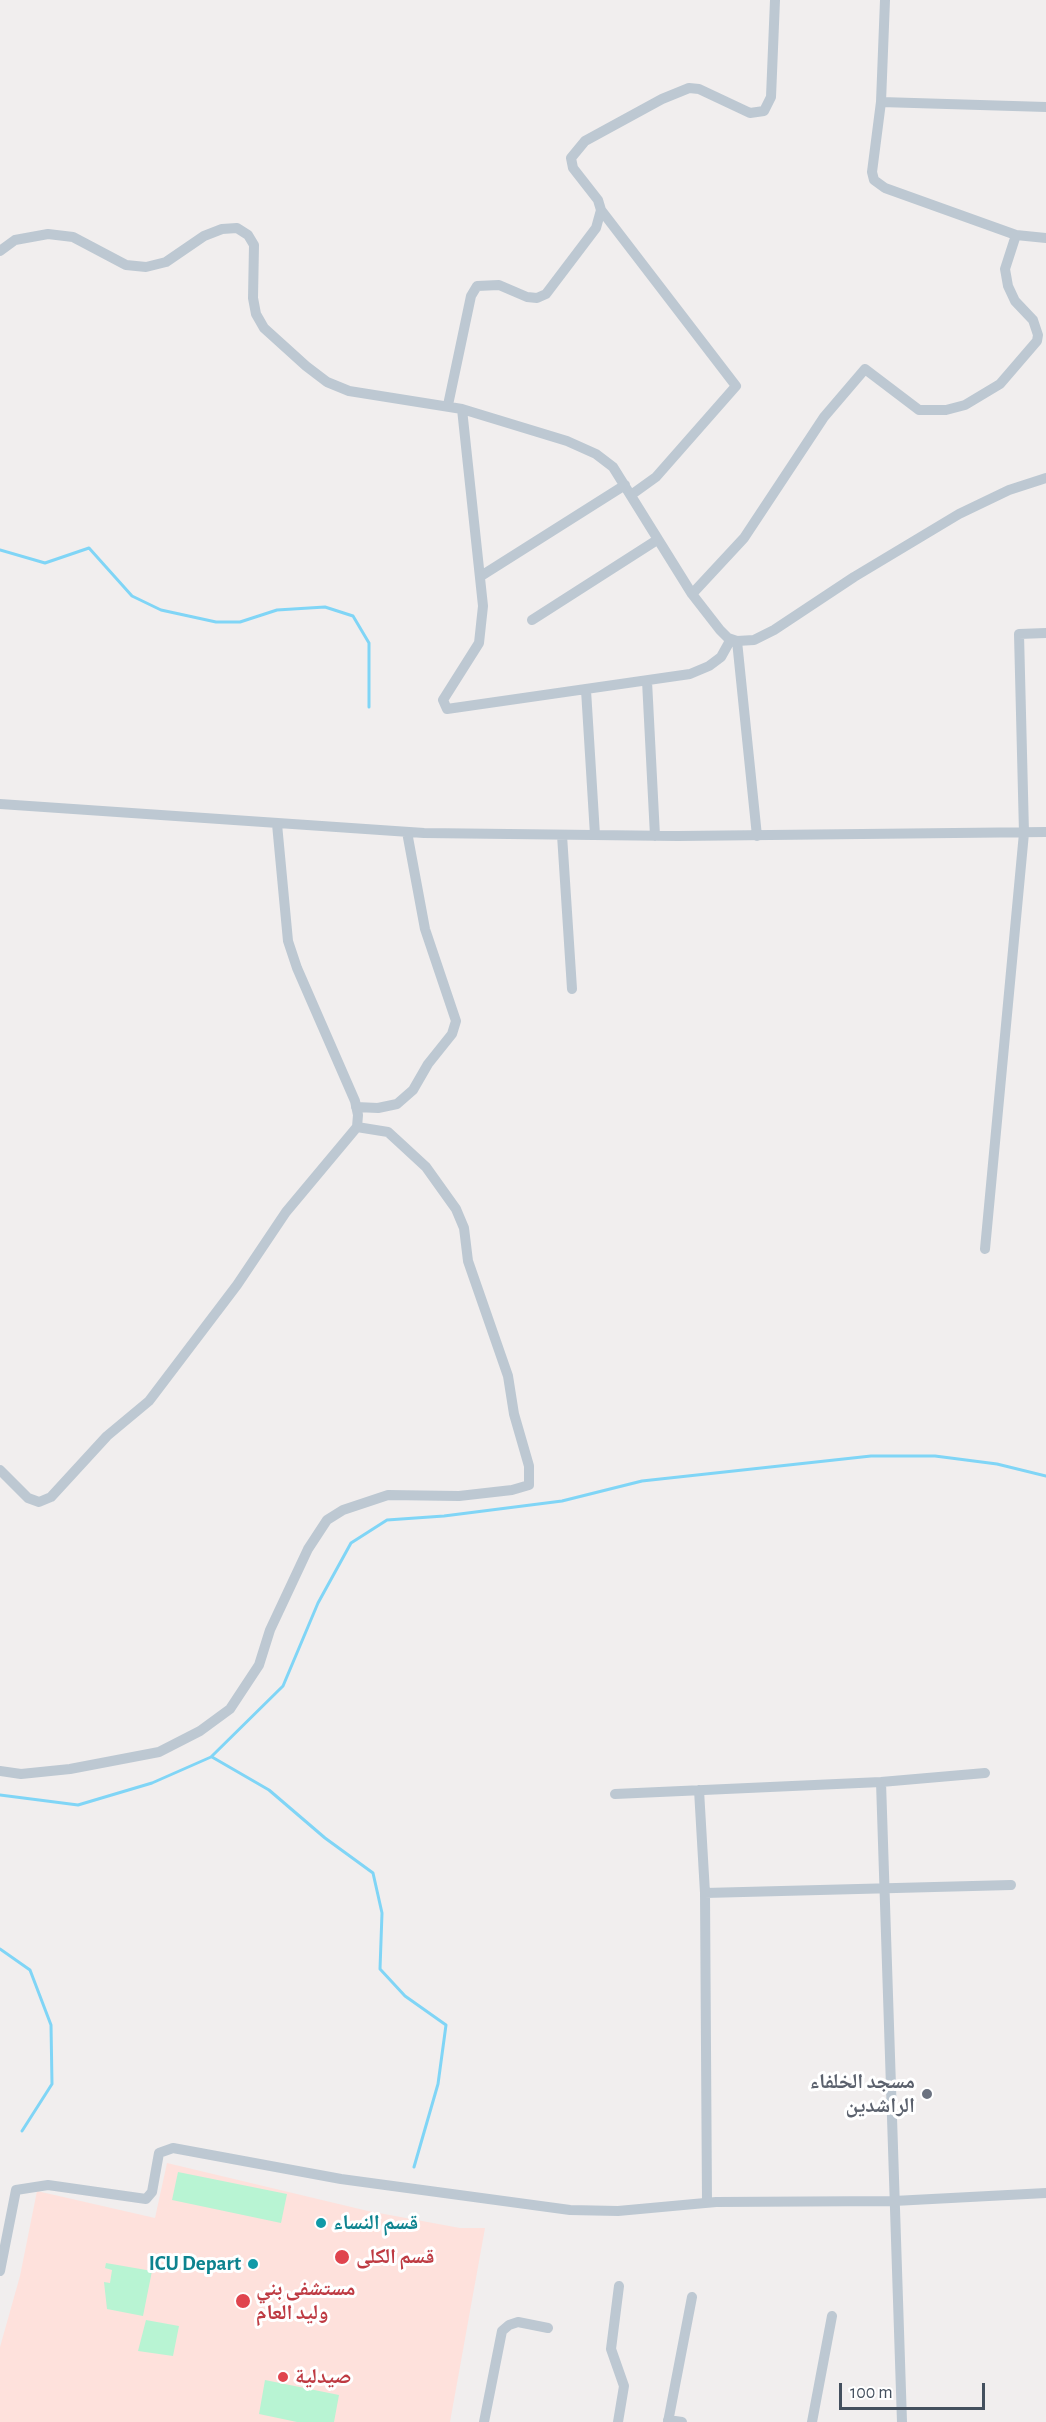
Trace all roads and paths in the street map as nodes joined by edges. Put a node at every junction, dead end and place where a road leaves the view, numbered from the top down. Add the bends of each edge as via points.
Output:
1 (774, 0) edge
2 (885, 0) edge
3 (881, 102) junction
4 (1046, 107) edge
5 (601, 210) junction
6 (1016, 235) junction
7 (1046, 238) edge
8 (0, 251) edge
9 (448, 405) junction
10 (462, 409) junction
11 (1046, 478) edge
12 (625, 485) junction
13 (631, 495) junction
14 (657, 540) junction
15 (481, 576) junction
16 (692, 594) junction
17 (532, 620) dead end
18 (1046, 633) edge
19 (734, 640) junction
20 (647, 681) junction
21 (586, 690) junction
22 (0, 804) edge
23 (277, 824) junction
24 (407, 832) junction
25 (1046, 832) edge
26 (1024, 833) junction
27 (562, 835) junction
28 (595, 835) junction
29 (655, 836) junction
30 (757, 836) junction
31 (572, 988) dead end
32 (356, 1107) junction
33 (357, 1127) junction
34 (985, 1249) dead end
35 (0, 1470) edge
36 (0, 1771) edge
37 (985, 1773) dead end
38 (881, 1782) junction
39 (699, 1790) junction
40 (615, 1794) dead end
41 (1011, 1885) dead end
42 (884, 1888) junction
43 (705, 1893) junction
44 (1046, 2193) edge
45 (894, 2201) junction
46 (707, 2202) junction
47 (0, 2271) edge
48 (619, 2286) dead end
49 (692, 2297) dead end
50 (832, 2316) dead end
51 (548, 2328) dead end
52 (668, 2421) edge
53 (484, 2422) edge
54 (618, 2422) edge
55 (682, 2422) edge
56 (812, 2422) edge
57 (902, 2422) edge

1 - 5 street via 771,97 764,111 750,113 689,88 585,141 571,158 573,168 598,200
2 - 3 street
3 - 4 street
3 - 6 street via 872,172 878,184
5 - 9 street via 596,228 546,294 527,297 498,285 477,286 471,296
5 - 13 street via 736,386 656,477
6 - 7 street
6 - 16 street via 1005,269 1008,286 1015,301 1033,320 1038,335 1000,384 965,405 919,410 865,369 824,417 744,538
8 - 9 street via 15,240 48,234 73,237 126,265 146,267 166,262 204,236 237,228 249,235 254,245 256,314 284,348 327,382 349,391
9 - 10 street
10 - 12 street via 511,422 586,450 613,467
10 - 15 street
11 - 19 street via 1009,490 959,514 854,576 774,630 754,640
12 - 13 street
12 - 15 street
13 - 14 street
14 - 16 street
14 - 17 street
15 - 21 street via 479,643 443,700 447,709
16 - 19 street via 720,630
18 - 26 street via 1019,634
19 - 20 street via 709,666 690,674
19 - 30 street
20 - 21 street
20 - 29 street
21 - 28 street
22 - 23 street
23 - 24 street
23 - 32 street via 288,941
24 - 27 street
24 - 32 street via 425,929 456,1021 452,1034 413,1090 397,1104
25 - 26 street
26 - 30 street
26 - 34 street
27 - 28 street
27 - 31 street
28 - 29 street
29 - 30 street
32 - 33 street
33 - 35 street via 286,1212 237,1285 149,1401 107,1436 51,1497 39,1502 28,1498
33 - 36 street via 388,1132 426,1167 456,1209 464,1228 468,1261 508,1376 529,1466 529,1485 459,1496 388,1495 343,1510 327,1520 308,1549 270,1630 259,1665 230,1709 200,1731 159,1752 70,1769 21,1774
37 - 38 street
38 - 39 street
38 - 42 street
39 - 40 street
39 - 43 street
41 - 42 street
42 - 43 street
42 - 45 street
43 - 46 street
44 - 45 street
45 - 46 street
45 - 57 street
46 - 47 street via 618,2211 570,2210 341,2179 173,2148 159,2153 152,2192 146,2199 48,2185 16,2190
48 - 54 street via 611,2349 624,2386
49 - 52 street
50 - 56 street
51 - 53 street via 518,2322 502,2331
52 - 55 street

